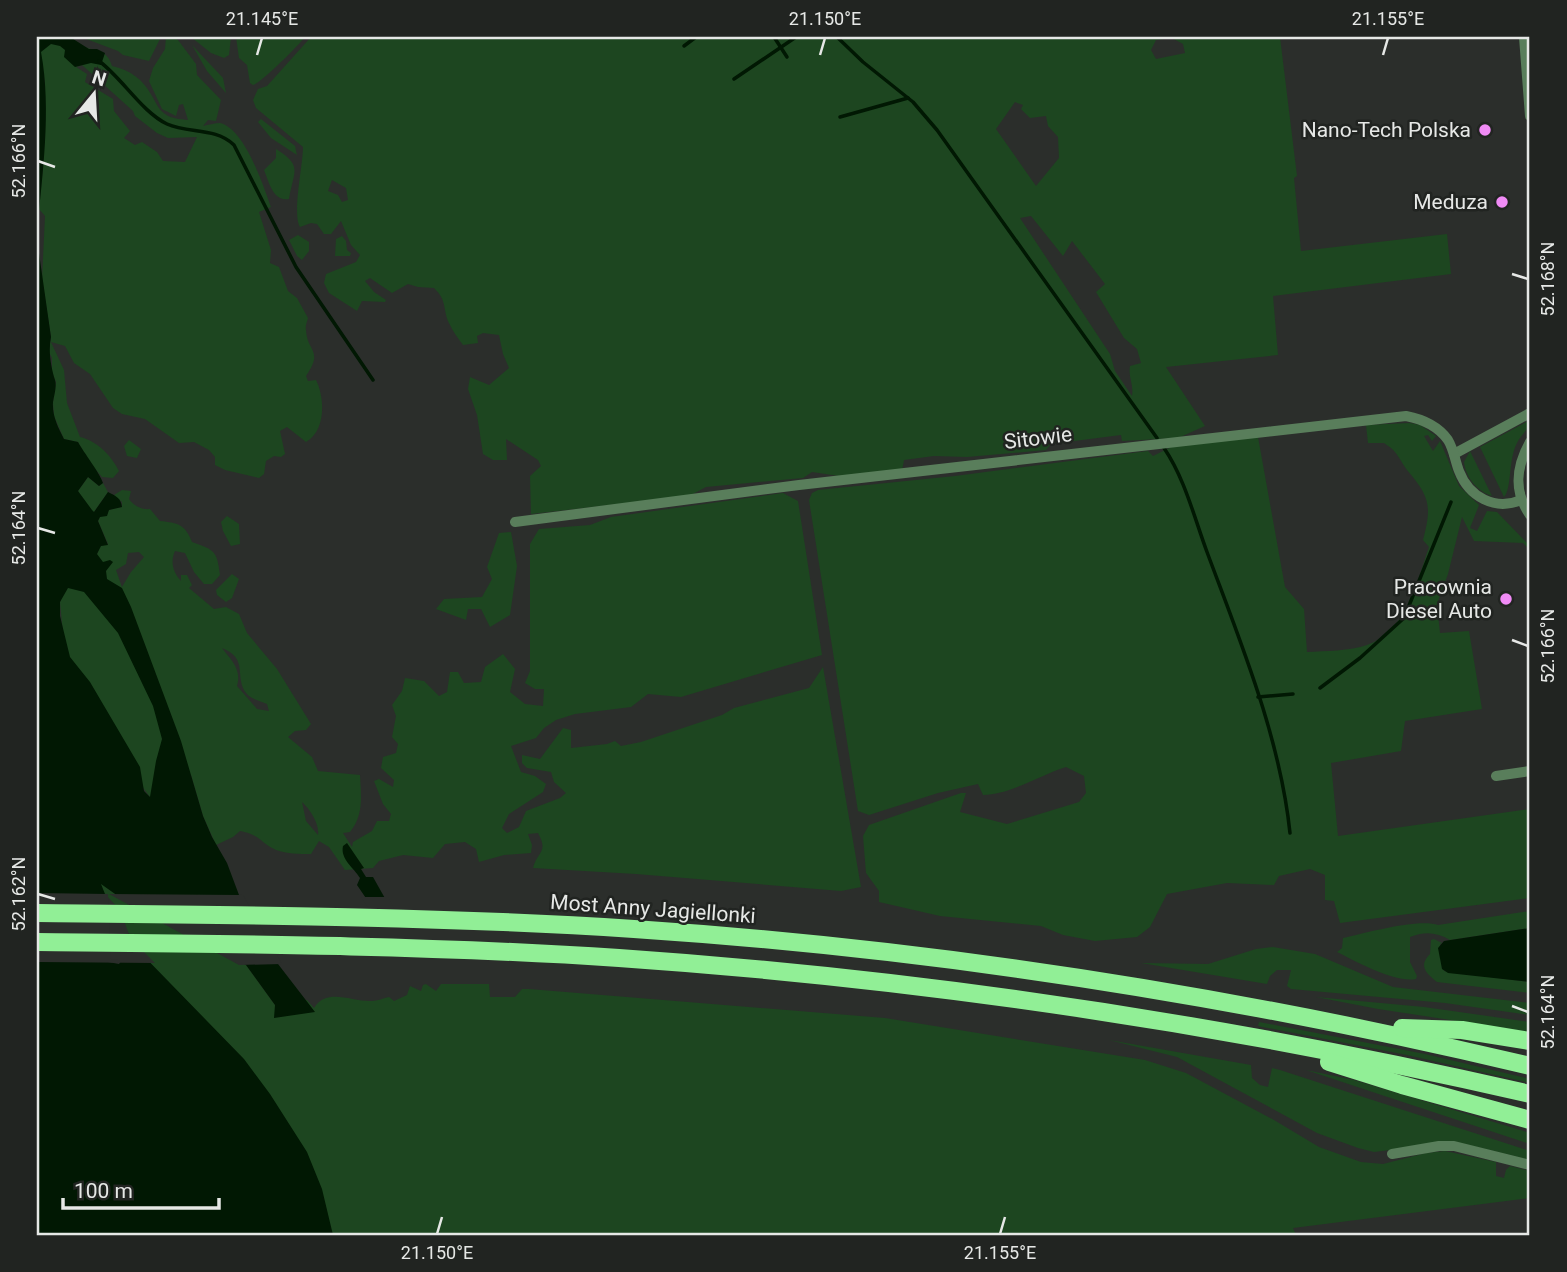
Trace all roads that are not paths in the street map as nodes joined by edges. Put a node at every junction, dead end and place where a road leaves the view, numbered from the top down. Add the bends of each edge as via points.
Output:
1 (1524, 37) edge
2 (1530, 116) edge
3 (1530, 414) edge
4 (1530, 442) edge
5 (1454, 454) junction
6 (1521, 500) junction
7 (1530, 515) edge
8 (515, 522) dead end
9 (1530, 771) edge
10 (1496, 776) dead end
11 (37, 913) edge
12 (37, 942) edge
13 (1354, 1027) junction
14 (1256, 1039) junction
15 (1530, 1041) edge
16 (1530, 1066) edge
17 (1530, 1094) edge
18 (1530, 1119) edge
19 (1392, 1154) dead end
20 (1530, 1166) edge

1 - 2 street
3 - 5 street
4 - 6 street via 1517,480
5 - 6 street, Sitowie via 1463,479 1476,495 1499,504
5 - 8 street, Sitowie via 1430,424 1406,416 1390,417
6 - 7 street
9 - 10 street
11 - 13 highway, Most Anny Jagiellonki via 435,919 712,935 1002,967
12 - 14 highway via 421,948 679,962 921,987
13 - 15 highway via 1462,1030
13 - 16 highway
14 - 17 highway
14 - 18 highway
19 - 20 street via 1454,1146

